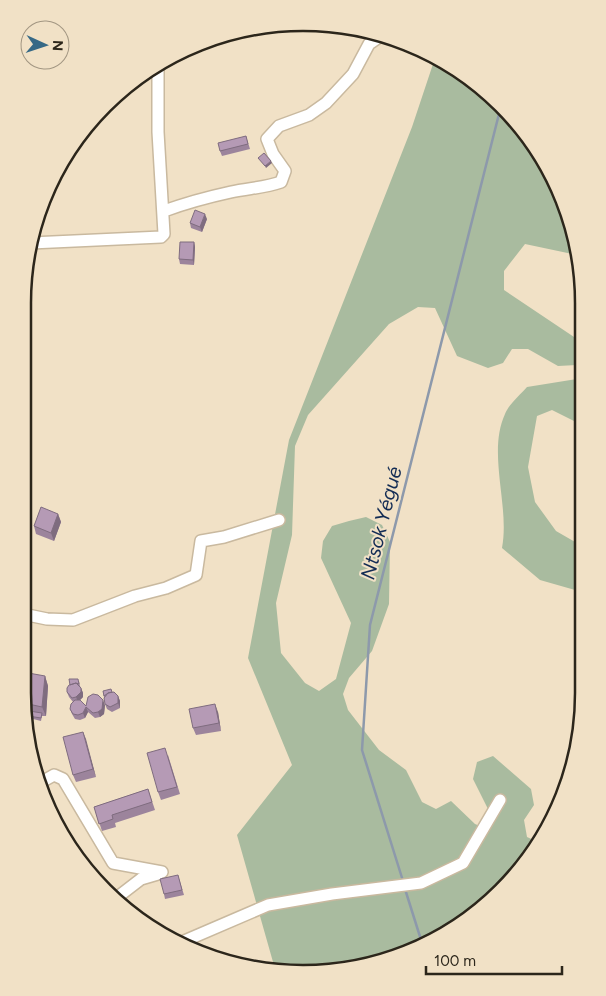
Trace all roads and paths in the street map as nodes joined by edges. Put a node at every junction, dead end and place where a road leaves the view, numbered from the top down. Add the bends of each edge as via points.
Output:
1 (373, 41) edge
2 (158, 73) edge
3 (164, 211) junction
4 (38, 243) edge
5 (279, 520) dead end
6 (31, 616) edge
7 (46, 780) edge
8 (500, 800) dead end
9 (121, 894) edge
10 (188, 939) edge

1 - 3 street via 353,74 326,103 309,115 279,126 267,139 285,171 281,182 266,188 234,191 189,202
2 - 3 street via 158,132
3 - 4 street via 165,229 161,237
5 - 6 street via 201,541 196,575 166,588 135,596 73,620
7 - 9 street via 54,775 63,778 112,863 162,872 141,879
8 - 10 street via 463,863 421,883 268,905

